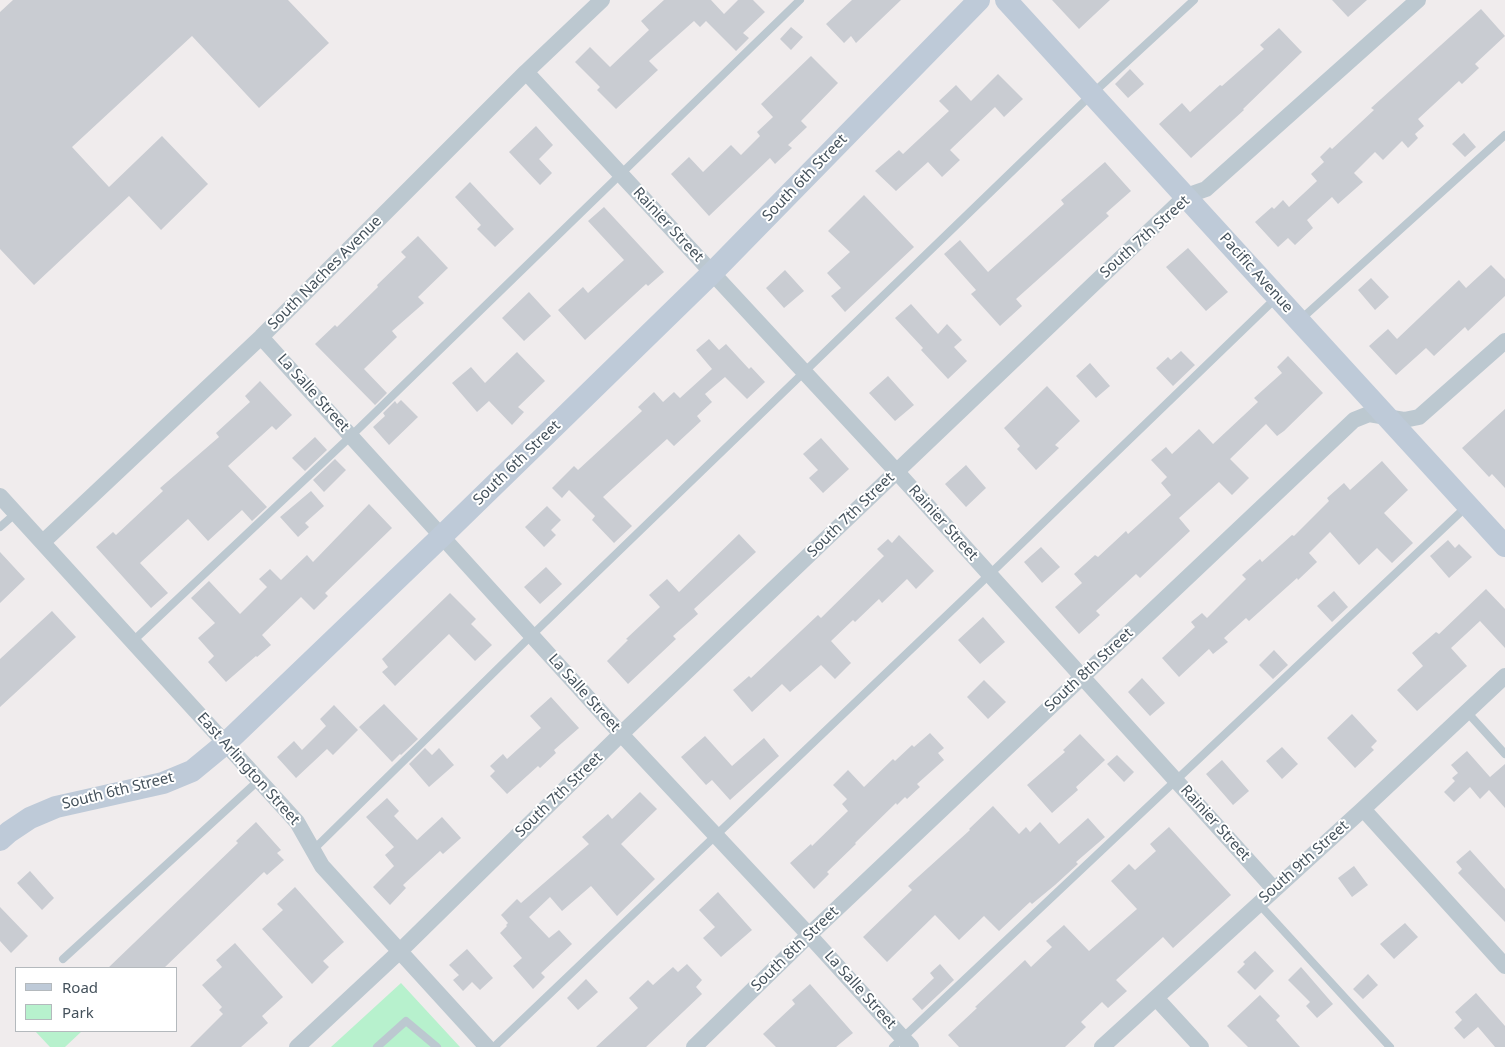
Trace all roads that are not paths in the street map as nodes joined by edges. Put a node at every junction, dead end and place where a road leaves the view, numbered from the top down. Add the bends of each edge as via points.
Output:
1 (602, 0) edge
2 (800, 0) edge
3 (979, 0) edge
4 (1006, 0) edge
5 (1194, 0) edge
6 (1418, 0) edge
7 (526, 72) junction
8 (1092, 94) junction
9 (1505, 135) edge
10 (620, 173) junction
11 (1186, 196) junction
12 (712, 273) junction
13 (1278, 297) junction
14 (1299, 320) junction
15 (261, 337) junction
16 (1505, 341) edge
17 (805, 373) junction
18 (1387, 416) junction
19 (351, 436) junction
20 (897, 472) junction
21 (0, 496) edge
22 (1468, 505) junction
23 (16, 513) junction
24 (0, 527) edge
25 (442, 536) junction
26 (43, 542) junction
27 (1505, 546) edge
28 (990, 574) junction
29 (532, 635) junction
30 (133, 641) junction
31 (1082, 676) junction
32 (1505, 676) edge
33 (1467, 712) junction
34 (621, 734) junction
35 (226, 743) junction
36 (1505, 754) edge
37 (259, 780) junction
38 (1176, 780) junction
39 (1363, 809) junction
40 (716, 835) junction
41 (0, 840) edge
42 (313, 850) junction
43 (1274, 889) junction
44 (1258, 904) junction
45 (809, 934) junction
46 (399, 952) junction
47 (63, 960) dead end
48 (1505, 966) edge
49 (1156, 998) junction
50 (902, 1044) edge
51 (297, 1047) edge
52 (377, 1047) edge
53 (437, 1047) edge
54 (487, 1047) edge
55 (494, 1047) edge
56 (694, 1047) edge
57 (1102, 1047) edge
58 (1201, 1047) edge
59 (1390, 1047) edge

1 - 7 street, South Naches Avenue
2 - 10 lane
3 - 12 street, South 6th Street
4 - 8 street, Pacific Avenue
5 - 8 lane
6 - 11 street, South 7th Street via 1206,189
7 - 10 street, Rainier Street
7 - 15 street, South Naches Avenue
8 - 11 street, Pacific Avenue
8 - 17 lane
9 - 14 lane
10 - 12 street, Rainier Street
10 - 19 lane
11 - 13 street, Pacific Avenue
11 - 20 street, South 7th Street
12 - 17 street, Rainier Street
12 - 25 street, South 6th Street
13 - 14 street, Pacific Avenue
13 - 28 lane
14 - 18 street, Pacific Avenue
15 - 19 street, La Salle Street
15 - 26 street, South Naches Avenue
16 - 18 street, South 8th Street via 1419,417 1404,420
17 - 20 street, Rainier Street
17 - 29 lane
18 - 22 street, Pacific Avenue
18 - 31 street, South 8th Street via 1369,414 1354,420
19 - 25 street, La Salle Street
19 - 30 lane
20 - 28 street, Rainier Street
20 - 34 street, South 7th Street
21 - 23 street, East Arlington Street
22 - 27 street, Pacific Avenue
22 - 38 lane
23 - 24 lane
23 - 26 street, East Arlington Street
25 - 29 street, La Salle Street
25 - 35 street, South 6th Street
26 - 30 street, East Arlington Street
28 - 31 street, Rainier Street
28 - 40 lane
29 - 34 street, La Salle Street
29 - 42 lane
30 - 35 street, East Arlington Street
31 - 38 street, Rainier Street
31 - 45 street, South 8th Street
32 - 33 street, South 9th Street
33 - 36 lane
33 - 39 street, South 9th Street
34 - 40 street, La Salle Street
34 - 46 street, South 7th Street
35 - 37 street, East Arlington Street
35 - 41 street, South 6th Street via 192,771 163,783 56,806 30,818
37 - 42 street, East Arlington Street via 297,822
37 - 47 lane
38 - 43 street, Rainier Street
38 - 50 lane
39 - 43 street, South 9th Street
39 - 48 street
40 - 45 street, La Salle Street
40 - 55 lane
42 - 46 street, East Arlington Street via 322,866
43 - 44 street, South 9th Street
44 - 49 street, South 9th Street
44 - 59 lane
45 - 50 street, La Salle Street
45 - 56 street, South 8th Street
46 - 51 street, South 7th Street
46 - 54 street, East Arlington Street
49 - 57 street, South 9th Street
49 - 58 street
52 - 53 lane via 406,1021

